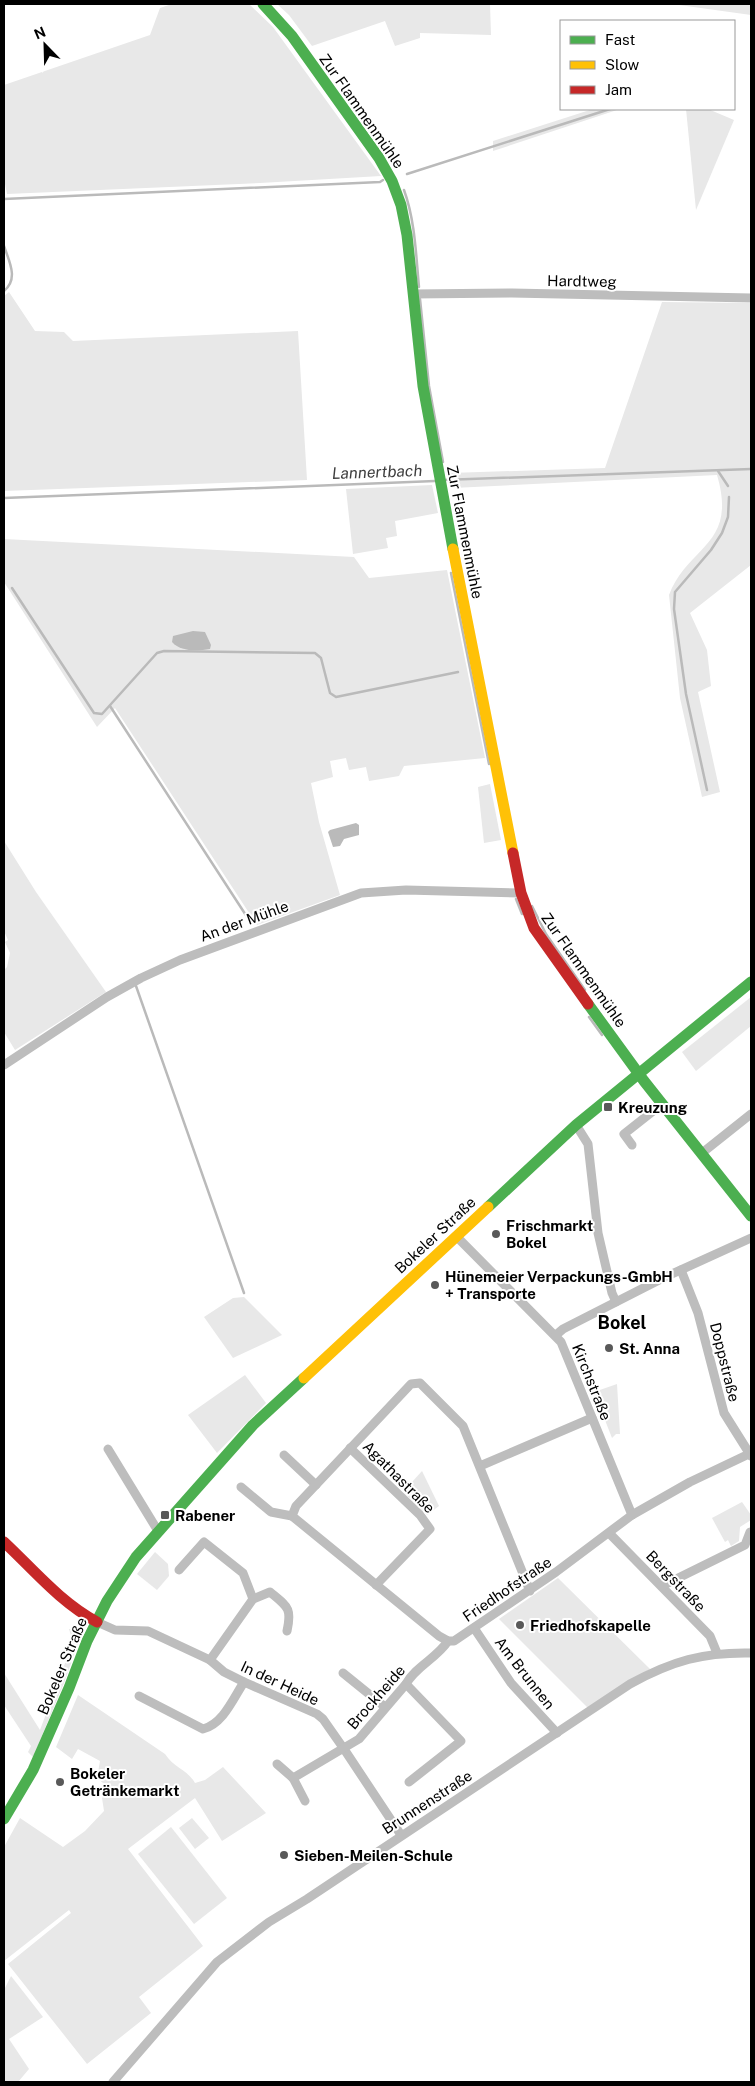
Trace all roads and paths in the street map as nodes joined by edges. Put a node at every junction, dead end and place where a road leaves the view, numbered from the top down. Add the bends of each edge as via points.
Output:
1 (262, 4) edge
2 (413, 294) junction
3 (751, 298) edge
4 (521, 893) junction
5 (751, 982) edge
6 (4, 1065) edge
7 (638, 1072) junction
8 (662, 1104) junction
9 (751, 1114) edge
10 (576, 1125) junction
11 (632, 1145) dead end
12 (702, 1153) junction
13 (751, 1216) edge
14 (456, 1236) junction
15 (751, 1238) edge
16 (681, 1270) junction
17 (616, 1302) junction
18 (556, 1335) junction
19 (592, 1418) junction
20 (350, 1448) junction
21 (108, 1450) dead end
22 (751, 1454) edge
23 (284, 1455) dead end
24 (480, 1466) junction
25 (316, 1484) junction
26 (241, 1487) dead end
27 (632, 1515) junction
28 (292, 1516) junction
29 (158, 1531) junction
30 (750, 1532) edge
31 (609, 1533) junction
32 (4, 1542) edge
33 (179, 1570) dead end
34 (376, 1585) junction
35 (662, 1586) junction
36 (530, 1590) junction
37 (253, 1599) junction
38 (97, 1622) junction
39 (474, 1628) junction
40 (287, 1631) dead end
41 (448, 1641) junction
42 (717, 1653) junction
43 (751, 1653) edge
44 (210, 1660) junction
45 (343, 1673) dead end
46 (244, 1682) junction
47 (406, 1684) junction
48 (139, 1696) dead end
49 (385, 1707) junction
50 (556, 1733) junction
51 (344, 1749) junction
52 (277, 1764) dead end
53 (293, 1778) junction
54 (409, 1782) dead end
55 (304, 1801) dead end
56 (4, 1819) edge
57 (402, 1835) junction
58 (113, 2082) edge

1 - 2 street, Zur Flammenmühle via 292,36 388,172 401,205
2 - 3 street, Hardtweg
2 - 4 street, Zur Flammenmühle via 422,386
4 - 6 street, An der Mühle via 406,890 361,893 180,960 141,978
4 - 7 street, Zur Flammenmühle via 537,933
5 - 7 street, Bokeler Straße
7 - 8 street, Zur Flammenmühle
7 - 10 street, Bokeler Straße
8 - 11 street via 624,1134
8 - 12 street, Zur Flammenmühle
9 - 12 street
10 - 14 street, Bokeler Straße
10 - 17 street via 588,1144 598,1234
12 - 13 street, Zur Flammenmühle
14 - 18 street, Kirchstraße
14 - 29 street, Bokeler Straße via 253,1425
15 - 16 street
16 - 17 street
16 - 22 street, Doppstraße via 698,1314 724,1413
17 - 18 street
18 - 19 street, Kirchstraße
19 - 24 street
19 - 27 street, Kirchstraße
20 - 24 street, Agathastraße via 411,1384 420,1383 463,1426
20 - 25 street
20 - 34 street, Agathastraße via 420,1514 430,1529
21 - 29 street
22 - 27 street, Friedhofstraße via 690,1482
23 - 25 street
24 - 36 street, Agathastraße
25 - 28 street via 296,1506
26 - 28 street via 271,1512
27 - 31 street, Friedhofstraße
28 - 34 street
29 - 38 street, Bokeler Straße via 124,1571
30 - 35 street via 745,1545
31 - 35 street, Bergstraße
31 - 36 street, Friedhofstraße
32 - 38 street via 63,1602
33 - 37 street via 204,1542 243,1573
34 - 41 street
35 - 42 street, Bergstraße via 710,1636
36 - 39 street, Friedhofstraße
37 - 40 street via 270,1592 288,1606
37 - 44 street
38 - 44 street, In der Heide via 115,1630 148,1630
38 - 56 street, Bokeler Straße via 33,1770
39 - 41 street, Friedhofstraße via 454,1641
39 - 50 street, Am Brunnen via 511,1683
41 - 47 street, Brockheide via 441,1652 411,1674
42 - 43 street, Brunnenstraße
42 - 50 street, Brunnenstraße via 681,1660 654,1671
44 - 46 street, In der Heide
45 - 49 street
46 - 48 street via 218,1722 203,1728
46 - 51 street, In der Heide via 317,1714
47 - 49 street, Brockheide
47 - 54 street via 461,1741
49 - 51 street, Brockheide via 359,1739
50 - 57 street, Brunnenstraße
51 - 53 street, Brockheide
51 - 57 street, In der Heide
52 - 53 street
53 - 55 street
57 - 58 street, Brunnenstraße via 269,1922 217,1962

